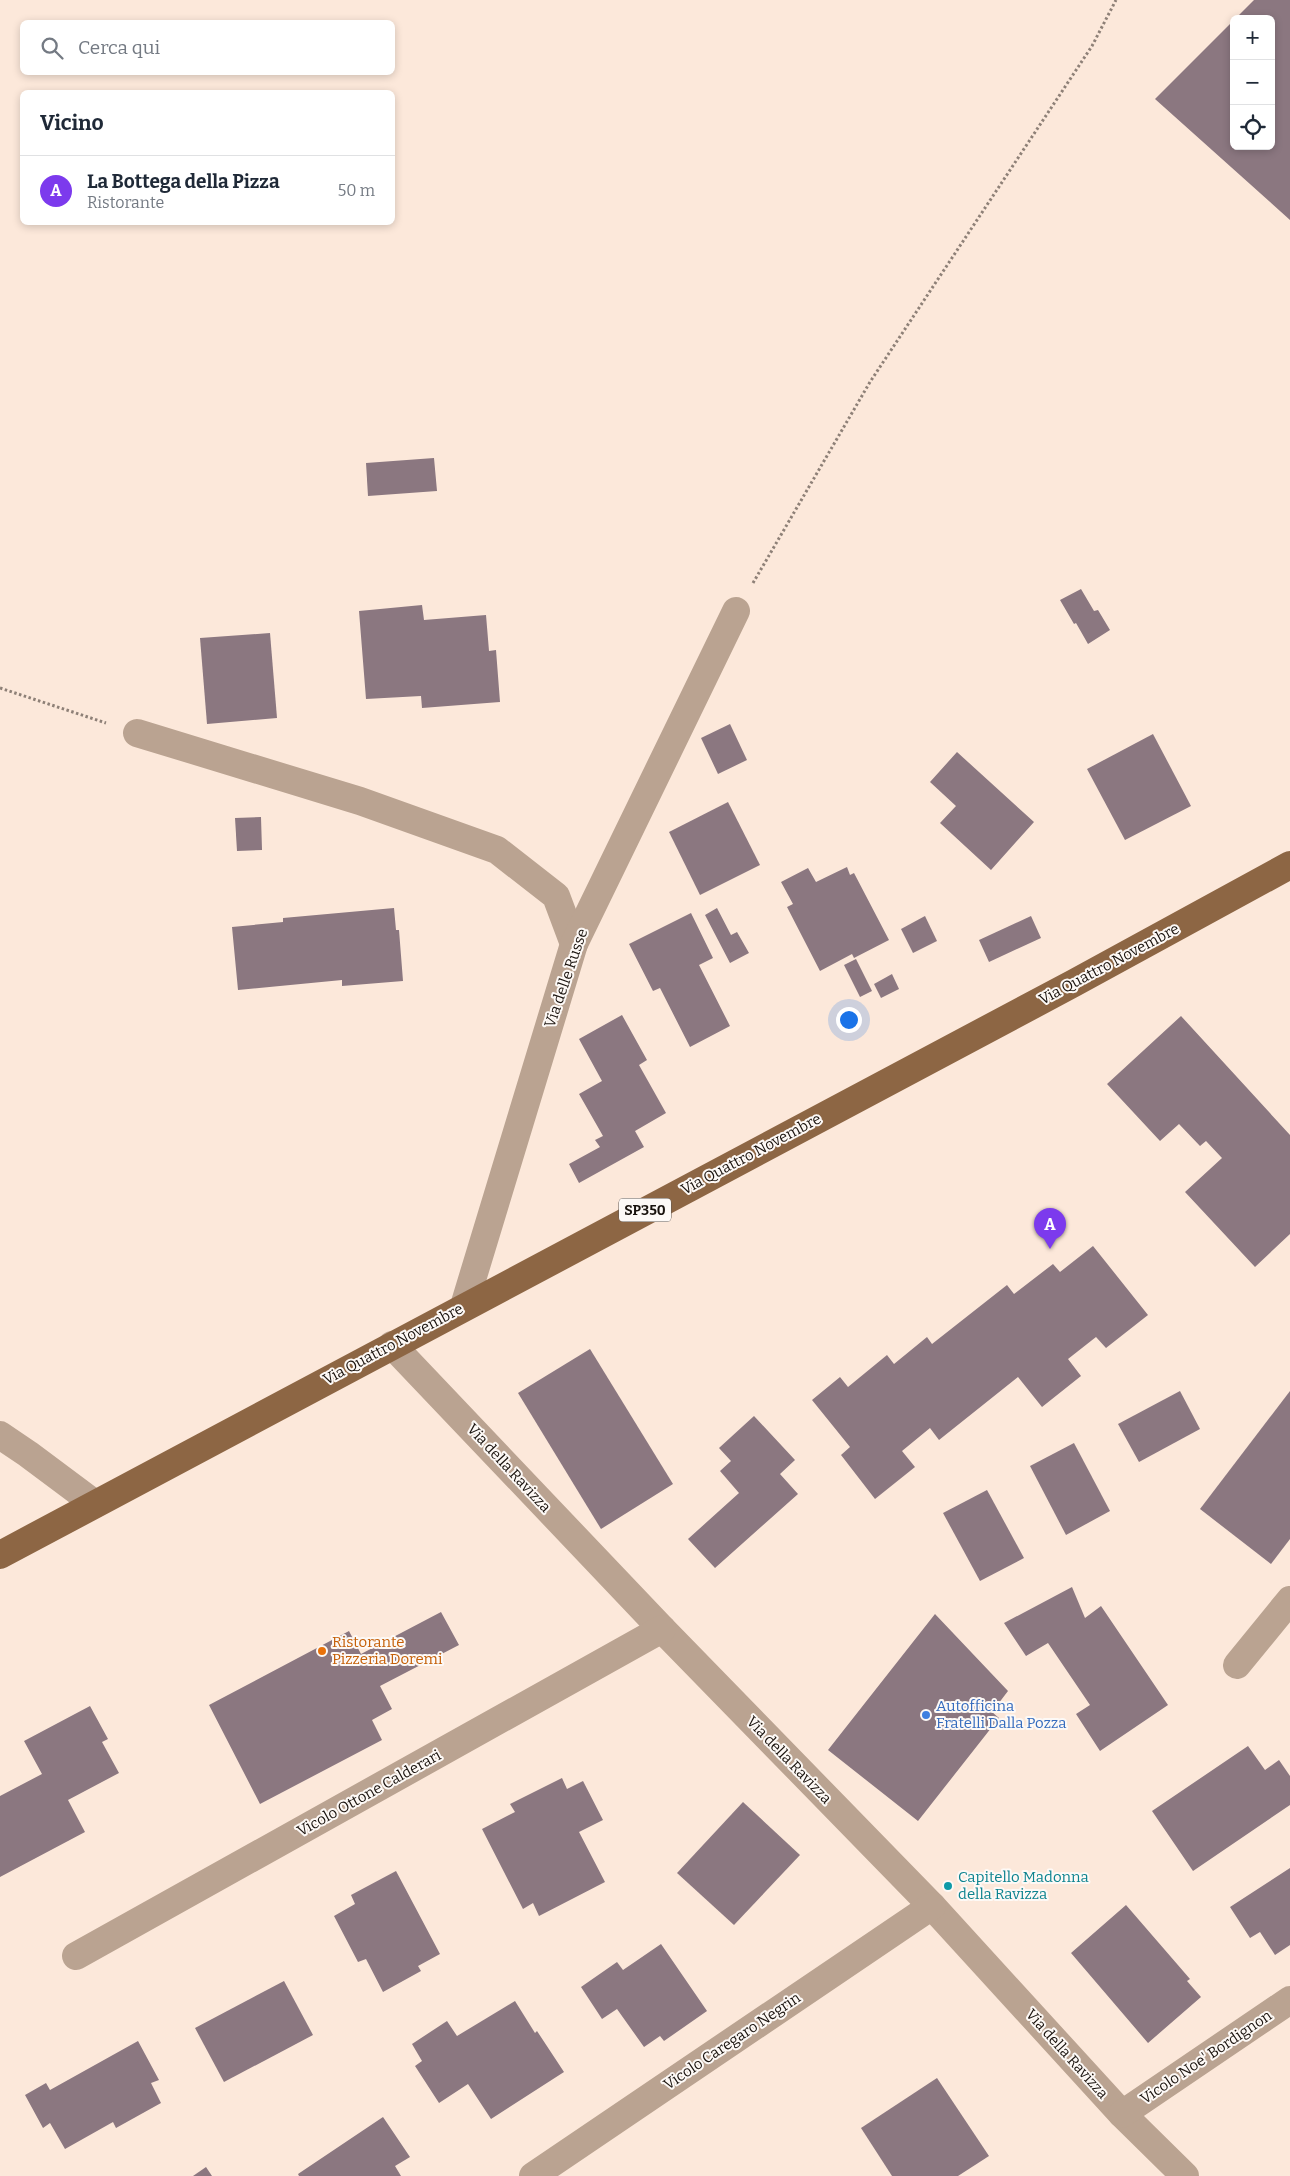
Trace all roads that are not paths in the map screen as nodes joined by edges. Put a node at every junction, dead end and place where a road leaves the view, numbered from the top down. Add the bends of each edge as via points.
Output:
1 (736, 612) road end
2 (138, 733) road end
3 (1290, 865) edge
4 (574, 944) junction
5 (464, 1306) junction
6 (392, 1345) junction
7 (0, 1436) edge
8 (95, 1504) junction
9 (0, 1555) edge
10 (1290, 1600) edge
11 (662, 1630) junction
12 (1237, 1665) dead end
13 (932, 1906) junction
14 (76, 1956) dead end
15 (1290, 2000) edge
16 (1122, 2114) junction
17 (533, 2176) edge
18 (1185, 2176) edge

1 - 4 street, Via delle Russe
2 - 4 street via 360,802 497,850 556,896
3 - 5 main road, Via Quattro Novembre / SP350 via 1065,988
4 - 5 street, Via delle Russe
5 - 6 main road, Via Quattro Novembre / SP350
6 - 8 main road, Via Quattro Novembre / SP350
6 - 11 street, Via della Ravizza
7 - 8 street
8 - 9 main road, Via Quattro Novembre / SP350
10 - 12 street
11 - 13 street, Via della Ravizza
11 - 14 street, Vicolo Ottone Calderari
13 - 16 street, Via della Ravizza
13 - 17 street, Vicolo Caregaro Negrin
15 - 16 street, Vicolo Noe' Bordignon
16 - 18 street, Via della Ravizza

